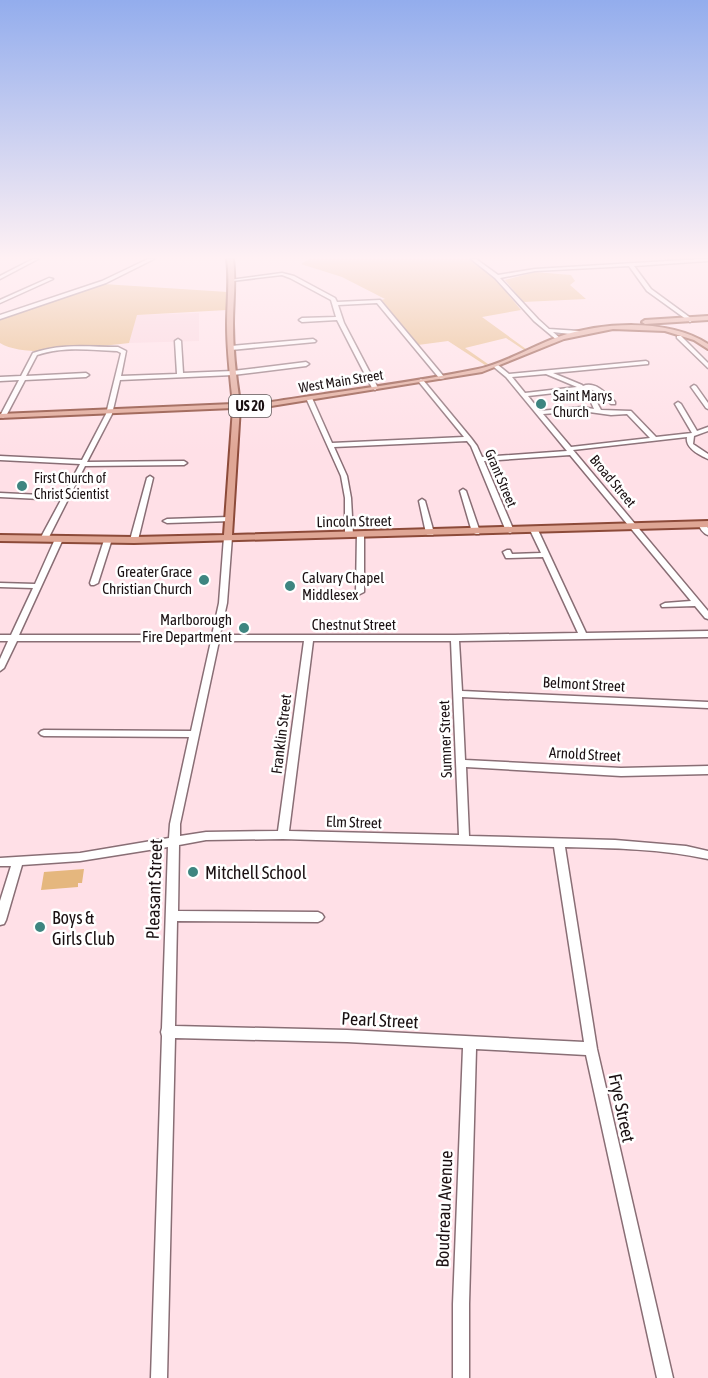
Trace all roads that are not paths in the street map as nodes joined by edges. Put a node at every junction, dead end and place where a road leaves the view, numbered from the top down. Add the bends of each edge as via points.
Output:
1 (231, 323) edge
2 (342, 323) edge
3 (397, 323) edge
4 (540, 323) edge
5 (649, 323) edge
6 (671, 323) edge
7 (686, 323) edge
8 (628, 325) junction
9 (613, 327) junction
10 (667, 328) junction
11 (548, 330) junction
12 (677, 332) junction
13 (579, 333) junction
14 (558, 339) junction
15 (178, 341) dead end
16 (313, 341) dead end
17 (708, 341) edge
18 (708, 347) edge
19 (231, 348) junction
20 (646, 363) dead end
21 (306, 364) dead end
22 (496, 366) junction
23 (708, 366) edge
24 (546, 372) junction
25 (233, 373) junction
26 (86, 375) dead end
27 (180, 376) junction
28 (508, 376) junction
29 (21, 378) junction
30 (118, 378) junction
31 (442, 378) junction
32 (0, 379) edge
33 (421, 381) junction
34 (694, 387) dead end
35 (375, 388) junction
36 (578, 388) junction
37 (524, 395) junction
38 (309, 398) junction
39 (593, 400) dead end
40 (612, 404) dead end
41 (678, 404) dead end
42 (237, 406) junction
43 (708, 406) edge
44 (110, 410) junction
45 (599, 412) junction
46 (539, 413) junction
47 (1, 416) edge
48 (708, 429) edge
49 (694, 434) junction
50 (653, 437) junction
51 (468, 439) junction
52 (330, 445) junction
53 (571, 451) junction
54 (708, 457) edge
55 (0, 458) edge
56 (480, 459) junction
57 (84, 463) junction
58 (184, 463) dead end
59 (150, 478) dead end
60 (463, 491) dead end
61 (0, 495) edge
62 (65, 498) junction
63 (422, 501) dead end
64 (229, 519) junction
65 (167, 520) dead end
66 (705, 525) edge
67 (634, 527) junction
68 (534, 530) junction
69 (510, 531) junction
70 (476, 532) junction
71 (430, 533) junction
72 (708, 533) edge
73 (360, 534) junction
74 (349, 535) junction
75 (228, 537) junction
76 (0, 538) edge
77 (44, 539) junction
78 (59, 539) junction
79 (108, 539) junction
80 (134, 540) junction
81 (507, 552) dead end
82 (545, 555) junction
83 (94, 583) dead end
84 (0, 585) edge
85 (38, 586) junction
86 (360, 592) dead end
87 (697, 603) junction
88 (665, 606) dead end
89 (708, 616) edge
90 (708, 634) edge
91 (583, 635) junction
92 (0, 638) edge
93 (14, 638) junction
94 (216, 638) junction
95 (309, 638) junction
96 (455, 638) junction
97 (0, 668) edge
98 (458, 694) junction
99 (708, 705) edge
100 (44, 733) dead end
101 (195, 734) junction
102 (461, 763) junction
103 (708, 770) edge
104 (283, 835) junction
105 (174, 840) junction
106 (464, 840) junction
107 (559, 843) junction
108 (708, 855) edge
109 (0, 862) edge
110 (17, 863) junction
111 (172, 915) junction
112 (318, 917) dead end
113 (0, 920) edge
114 (167, 1032) junction
115 (470, 1042) junction
116 (591, 1049) junction
117 (159, 1378) edge
118 (461, 1378) edge
119 (665, 1378) edge

1 - 19 main road, Pleasant Street
2 - 35 street
3 - 31 street
4 - 11 street
5 - 8 main road
6 - 10 main road
7 - 12 main road
8 - 9 main road, US 20
8 - 10 main road, US 20
9 - 10 main road, West Main Street / US 20
9 - 13 main road, West Main Street / US 20
10 - 12 main road, US 20
11 - 13 street
11 - 14 street
12 - 17 main road, US 20
12 - 18 main road, US 20
12 - 23 street
13 - 14 main road, West Main Street / US 20
14 - 22 main road, West Main Street / US 20
15 - 27 street
16 - 19 street
19 - 25 main road, Pleasant Street
20 - 24 street
21 - 25 street
22 - 28 street, Broad Street
22 - 31 main road, West Main Street / US 20
24 - 28 street
24 - 36 street
25 - 27 street
25 - 42 main road, Pleasant Street
26 - 29 street
27 - 30 street
28 - 37 street, Broad Street
29 - 30 street via 32,357 43,351 120,349 124,352
29 - 32 street
29 - 47 street
30 - 44 street
31 - 33 main road, West Main Street / US 20
33 - 35 main road, West Main Street / US 20
33 - 51 street, Grant Street
34 - 43 street
35 - 38 main road, West Main Street / US 20
36 - 37 street
36 - 40 street via 592,387
37 - 46 street, Broad Street
38 - 42 main road, West Main Street / US 20
38 - 52 street
39 - 45 street
41 - 49 street
42 - 44 main road, West Main Street / US 20
42 - 64 main road, Pleasant Street
44 - 47 main road, West Main Street / US 20
44 - 57 street
45 - 46 street via 582,409
45 - 50 street via 629,412
46 - 53 street, Broad Street
48 - 49 street
49 - 50 street
49 - 54 street via 690,445
50 - 53 street
51 - 52 street
51 - 56 street, Grant Street
52 - 74 street via 344,476
53 - 56 street
53 - 67 street, Broad Street
55 - 57 street
56 - 69 street, Grant Street
57 - 58 street
57 - 62 street
59 - 80 street
60 - 70 street
61 - 62 street
62 - 77 street
63 - 71 street
64 - 65 street
64 - 75 main road, Pleasant Street
66 - 67 main road, Lincoln Street
66 - 72 street
67 - 68 main road, Lincoln Street
67 - 87 street, Broad Street
68 - 69 main road, Lincoln Street
68 - 82 street
69 - 70 main road, Lincoln Street
70 - 71 main road, Lincoln Street
71 - 73 main road, Lincoln Street
73 - 74 main road, Lincoln Street
73 - 86 street
74 - 75 main road, Lincoln Street
75 - 80 main road, Lincoln Street
75 - 94 street, Pleasant Street
76 - 77 main road, Lincoln Street
77 - 78 main road, Lincoln Street
78 - 79 main road, Lincoln Street
78 - 85 street
79 - 80 main road, Lincoln Street
79 - 83 street
81 - 82 street via 509,556
82 - 91 street
84 - 85 street
85 - 93 street
87 - 88 street
87 - 89 street, Broad Street
90 - 91 street, Chestnut Street
91 - 96 street, Chestnut Street
92 - 93 street, Chestnut Street
93 - 94 street, Chestnut Street
93 - 97 street
94 - 95 street, Chestnut Street
94 - 101 street, Pleasant Street
95 - 96 street, Chestnut Street
95 - 104 street, Franklin Street
96 - 98 street, Sumner Street
98 - 99 street, Belmont Street
98 - 102 street, Sumner Street
100 - 101 street
101 - 105 street, Pleasant Street
102 - 103 street, Arnold Street via 621,772
102 - 106 street, Sumner Street
104 - 105 street, Elm Street
104 - 106 street, Elm Street
105 - 110 street, Elm Street via 91,856
105 - 111 street, Pleasant Street
106 - 107 street, Elm Street
107 - 108 street, Elm Street via 663,847
107 - 116 street, Frye Street
109 - 110 street, Elm Street
110 - 113 street
111 - 112 street
111 - 114 street, Pleasant Street
114 - 115 street, Pearl Street
114 - 117 street, Pleasant Street
115 - 116 street, Pearl Street
115 - 118 street, Boudreau Avenue
116 - 119 street, Frye Street

